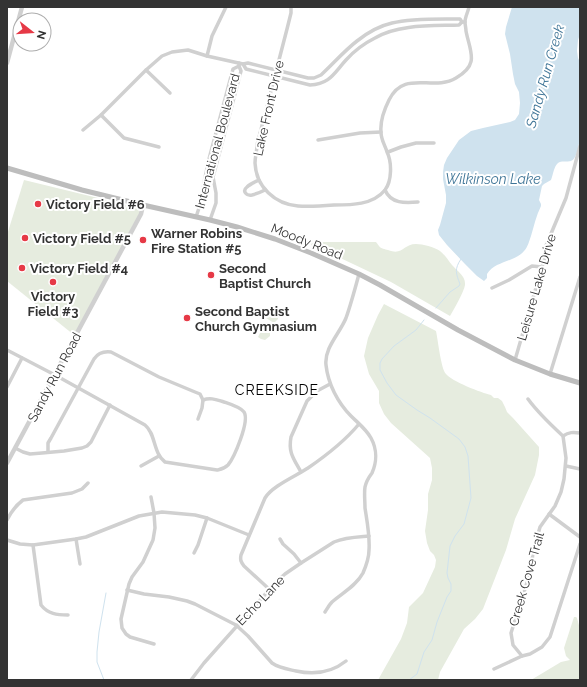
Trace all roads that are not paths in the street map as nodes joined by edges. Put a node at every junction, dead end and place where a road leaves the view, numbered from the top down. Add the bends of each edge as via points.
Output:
1 (22, 7) edge
2 (226, 7) edge
3 (291, 7) edge
4 (469, 7) edge
5 (419, 20) junction
6 (464, 22) junction
7 (420, 27) junction
8 (371, 32) junction
9 (375, 38) junction
10 (207, 56) junction
11 (7, 63) edge
12 (241, 65) junction
13 (146, 70) junction
14 (276, 70) junction
15 (275, 76) junction
16 (170, 93) dead end
17 (101, 115) junction
18 (83, 130) dead end
19 (381, 132) junction
20 (318, 140) dead end
21 (434, 143) dead end
22 (580, 146) edge
23 (159, 147) dead end
24 (388, 152) junction
25 (7, 168) edge
26 (259, 180) junction
27 (265, 190) junction
28 (385, 190) junction
29 (418, 202) dead end
30 (143, 205) junction
31 (196, 217) junction
32 (210, 220) junction
33 (542, 267) junction
34 (359, 274) junction
35 (580, 277) edge
36 (492, 288) dead end
37 (7, 350) edge
38 (22, 358) junction
39 (515, 360) junction
40 (550, 374) junction
41 (55, 375) junction
42 (580, 383) edge
43 (330, 384) junction
44 (7, 387) edge
45 (78, 388) junction
46 (528, 399) dead end
47 (203, 400) junction
48 (110, 405) junction
49 (198, 419) dead end
50 (359, 424) junction
51 (580, 433) edge
52 (563, 436) junction
53 (15, 448) junction
54 (48, 452) junction
55 (159, 456) junction
56 (7, 463) edge
57 (141, 466) dead end
58 (566, 466) junction
59 (580, 469) edge
60 (301, 472) junction
61 (88, 483) dead end
62 (151, 497) dead end
63 (154, 513) junction
64 (549, 514) junction
65 (206, 518) junction
66 (7, 520) edge
67 (249, 535) junction
68 (369, 536) junction
69 (580, 537) edge
70 (76, 539) junction
71 (280, 539) dead end
72 (7, 540) edge
73 (580, 544) edge
74 (33, 545) junction
75 (194, 553) dead end
76 (301, 563) junction
77 (80, 564) dead end
78 (269, 589) junction
79 (127, 590) junction
80 (325, 612) dead end
81 (68, 615) dead end
82 (236, 625) junction
83 (154, 644) dead end
84 (522, 656) junction
85 (346, 661) dead end
86 (494, 669) dead end
87 (191, 680) edge

1 - 11 street
2 - 10 street via 212,36
3 - 14 street, Lake Front Drive
4 - 6 street
5 - 6 street via 460,19
5 - 7 street
5 - 8 street via 392,23
6 - 7 street via 460,25
6 - 19 street via 472,57 465,73 444,84 411,82 398,88 389,99 383,114
7 - 9 street via 399,29
8 - 9 street
8 - 14 street via 355,42 321,75 314,78
9 - 15 street via 363,45 325,82 318,85
10 - 12 street
10 - 13 street via 188,50 172,52 162,56
12 - 14 street via 248,63
12 - 15 street via 246,69
12 - 31 street, International Boulevard via 233,69
12 - 32 street, International Boulevard via 213,177 216,203
13 - 16 street
13 - 17 street
14 - 15 street, Lake Front Drive
15 - 26 street, Lake Front Drive via 257,145 255,161
17 - 18 street
17 - 23 street via 124,138
19 - 20 street
19 - 24 street
21 - 24 street via 416,143
22 - 33 street, Leisure Lake Drive via 566,198 545,248
24 - 28 street via 391,169
25 - 30 main road, Moody Road
26 - 27 street, Lake Front Drive
26 - 27 street via 246,188 245,193 251,195
27 - 28 street, Lake Front Drive via 287,204 313,206 363,204
28 - 29 street via 388,196 398,201
30 - 31 main road, Moody Road
30 - 41 street, Sandy Run Road via 141,214
31 - 32 main road, Moody Road
32 - 34 main road, Moody Road via 275,239
33 - 36 street via 532,266
33 - 39 street, Leisure Lake Drive
34 - 39 main road, Moody Road
34 - 43 street via 345,319 327,356
35 - 40 street
37 - 38 street
38 - 41 street
38 - 44 street
39 - 40 main road, Moody Road
40 - 42 main road, Moody Road
41 - 45 street
41 - 53 street, Sandy Run Road
43 - 50 street via 342,407
43 - 60 street via 307,400 291,437 290,451
45 - 47 street via 96,356 106,351 200,394
45 - 48 street
45 - 54 street via 48,443
46 - 52 street via 542,417
47 - 49 street
47 - 55 street via 216,399 242,410 246,417 230,463 217,470 169,463
48 - 54 street via 87,446
48 - 55 street via 148,427
50 - 60 street via 334,450
50 - 68 street via 372,438 376,453 375,466 365,488
51 - 52 street via 568,432
52 - 58 street, Creek Cove Trail
53 - 54 street via 30,454
53 - 56 street, Sandy Run Road
55 - 57 street
58 - 59 street
58 - 64 street, Creek Cove Trail via 561,492
60 - 67 street via 267,494
61 - 66 street via 72,493 23,500 17,504
62 - 63 street
63 - 65 street via 177,513
63 - 70 street
63 - 79 street via 156,528 153,540
64 - 69 street
64 - 84 street, Creek Cove Trail via 540,527 531,570 511,633 513,645
65 - 67 street
65 - 75 street
67 - 78 street via 241,562
68 - 76 street, Echo Lane via 334,542
68 - 80 street via 370,550 362,575 353,586 331,603
70 - 74 street
70 - 77 street
71 - 76 street
72 - 74 street
73 - 84 street via 550,637 542,647
74 - 81 street via 41,605 48,612
76 - 78 street, Echo Lane
78 - 82 street, Echo Lane
79 - 82 street via 187,601
79 - 83 street via 121,619 122,628 130,637
82 - 85 street via 272,663 285,669 308,673 322,672 332,670
82 - 87 street, Echo Lane
84 - 86 street

